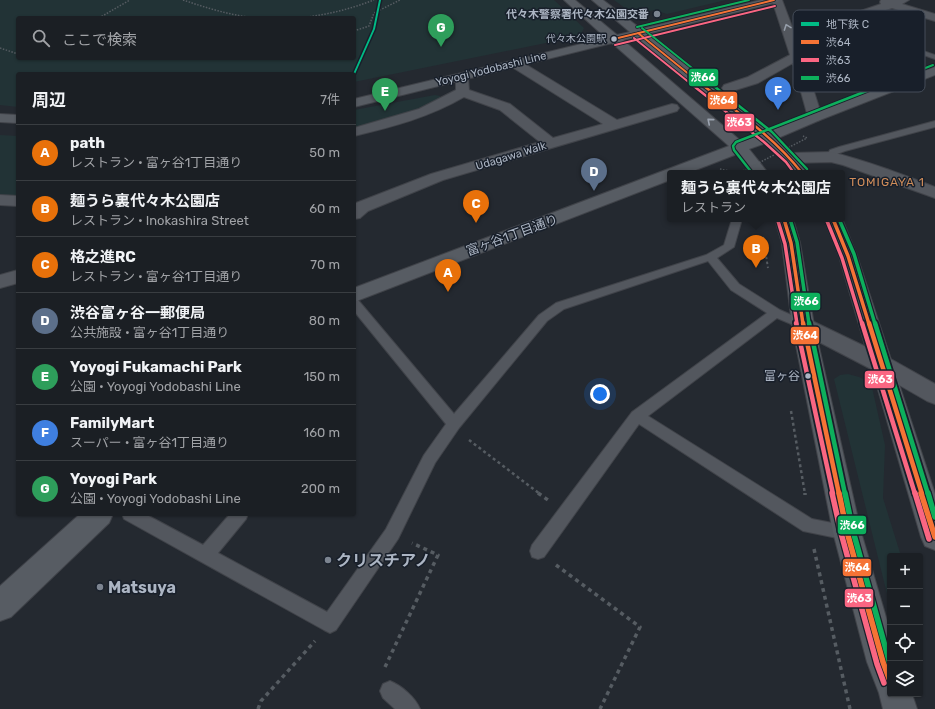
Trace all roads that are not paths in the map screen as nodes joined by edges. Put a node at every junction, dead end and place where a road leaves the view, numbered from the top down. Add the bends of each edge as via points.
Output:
1 (569, 0) edge
2 (597, 0) edge
3 (774, 0) edge
4 (777, 0) edge
5 (878, 0) edge
6 (904, 0) edge
7 (891, 4) junction
8 (873, 10) edge
9 (910, 10) edge
10 (925, 15) edge
11 (935, 18) edge
12 (638, 33) junction
13 (614, 39) junction
14 (793, 45) edge
15 (925, 54) edge
16 (935, 57) edge
17 (793, 58) edge
18 (516, 64) junction
19 (935, 71) edge
20 (925, 75) edge
21 (462, 78) junction
22 (729, 88) dead end
23 (463, 92) junction
24 (808, 92) edge
25 (880, 92) edge
26 (392, 93) junction
27 (356, 96) edge
28 (356, 102) edge
29 (672, 108) dead end
30 (815, 117) junction
31 (0, 118) edge
32 (16, 119) edge
33 (935, 124) edge
34 (615, 125) junction
35 (0, 127) edge
36 (16, 127) edge
37 (356, 132) edge
38 (768, 137) junction
39 (546, 140) junction
40 (739, 147) junction
41 (790, 158) junction
42 (831, 158) junction
43 (468, 160) dead end
44 (681, 170) edge
45 (758, 170) edge
46 (800, 170) edge
47 (667, 176) edge
48 (935, 193) edge
49 (0, 200) edge
50 (16, 201) edge
51 (356, 212) edge
52 (736, 222) edge
53 (785, 222) edge
54 (834, 222) edge
55 (710, 257) junction
56 (16, 277) edge
57 (0, 282) edge
58 (356, 293) edge
59 (356, 305) edge
60 (776, 313) junction
61 (803, 325) junction
62 (881, 364) junction
63 (935, 395) edge
64 (637, 416) junction
65 (454, 424) junction
66 (97, 516) edge
67 (134, 516) edge
68 (238, 516) edge
69 (847, 532) junction
70 (935, 537) edge
71 (538, 551) road end
72 (206, 556) junction
73 (0, 606) edge
74 (887, 673) edge
75 (390, 691) road end
76 (896, 697) edge
77 (410, 709) edge
78 (900, 709) edge

1 - 13 main road
2 - 12 main road
3 - 12 main road, Yoyogi Yodobashi Line
14 -> 4 street
5 - 7 street
6 - 7 street
7 - 8 street
7 - 9 street
10 - 11 street
12 - 13 main road, Yoyogi Yodobashi Line
12 - 38 main road
13 - 18 main road, Yoyogi Yodobashi Line
40 -> 13 main road
15 - 16 lane
17 - 22 street via 753,80
18 - 21 main road, Yoyogi Yodobashi Line
18 - 34 street
19 - 20 main road, 富ヶ谷1丁目通り
21 - 23 street
21 - 26 main road, Yoyogi Yodobashi Line
23 - 37 street via 427,111
23 - 39 street via 505,107
24 - 30 street
25 - 30 main road, 富ヶ谷1丁目通り
26 - 27 main road, Yoyogi Yodobashi Line
26 - 28 main road, Yoyogi Yodobashi Line
29 - 34 street, Udagawa Walk
30 - 38 main road, 富ヶ谷1丁目通り
31 - 32 main road
33 - 42 lane via 842,149 834,152
34 - 39 street, Udagawa Walk
35 - 36 main road
38 - 40 main road, 富ヶ谷1丁目通り
38 - 41 main road
39 - 43 street
39 - 51 street, Udagawa Walk via 437,177 362,207
40 - 44 main road, 富ヶ谷1丁目通り
40 - 45 main road
41 - 42 street
41 - 46 main road
42 - 48 street via 890,175
47 - 58 main road, 富ヶ谷1丁目通り
49 - 50 street
52 - 55 lane via 729,247
53 - 61 main road via 791,243
54 - 62 main road via 848,256
55 - 60 lane via 735,287
55 - 65 lane via 560,306 543,318
56 - 57 street
59 - 65 lane
60 - 61 lane
60 - 64 lane
61 - 62 street
61 - 69 main road
62 - 63 street
62 - 70 main road
64 - 69 lane via 810,526
64 - 71 lane
65 - 72 lane via 429,459 392,534 330,624
66 - 73 main road
67 - 72 lane
68 - 72 lane
69 - 74 main road
75 - 77 lane
76 - 78 main road

